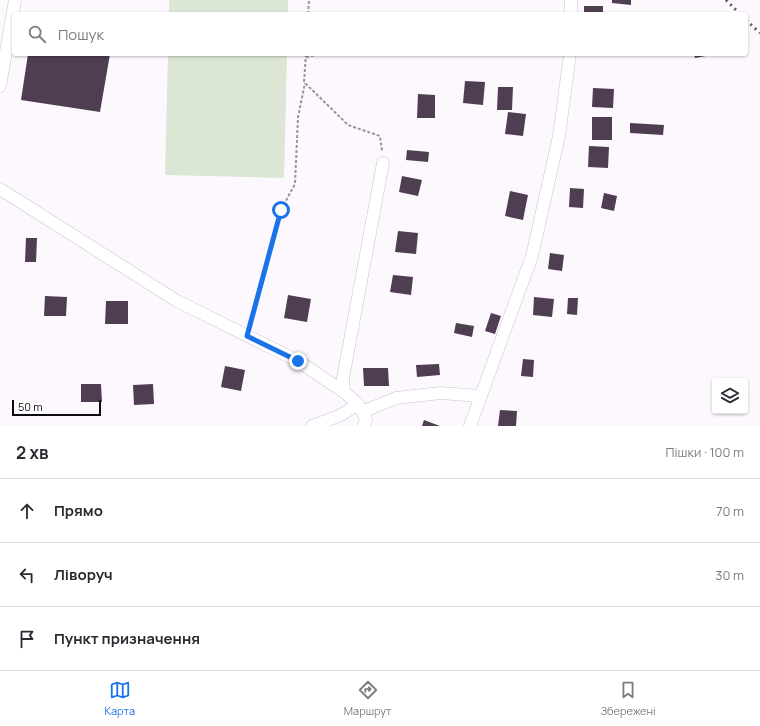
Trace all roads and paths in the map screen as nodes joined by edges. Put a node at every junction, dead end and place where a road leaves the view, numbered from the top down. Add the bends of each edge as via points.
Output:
1 (15, 0) edge
2 (309, 0) edge
3 (571, 0) edge
4 (13, 12) edge
5 (308, 12) edge
6 (571, 12) edge
7 (12, 17) edge
8 (306, 56) edge
9 (570, 56) edge
10 (306, 83) junction
11 (0, 86) edge
12 (383, 163) joint
13 (0, 189) edge
14 (247, 336) junction
15 (344, 392) junction
16 (480, 396) junction
17 (360, 408) junction
18 (312, 426) edge
19 (364, 426) edge
20 (470, 426) edge

1 - 4 street
2 - 5 path
3 - 6 street
7 - 11 street
8 - 10 path
9 - 16 street via 558,136 532,256
10 - 12 path via 348,125 380,136
10 - 14 path via 298,117 295,184 281,210
12 - 15 street via 344,378
13 - 14 street via 177,301
14 - 15 street via 298,361
15 - 17 street
16 - 17 street via 440,393 396,398
16 - 20 street
17 - 18 street
17 - 19 street via 366,419

